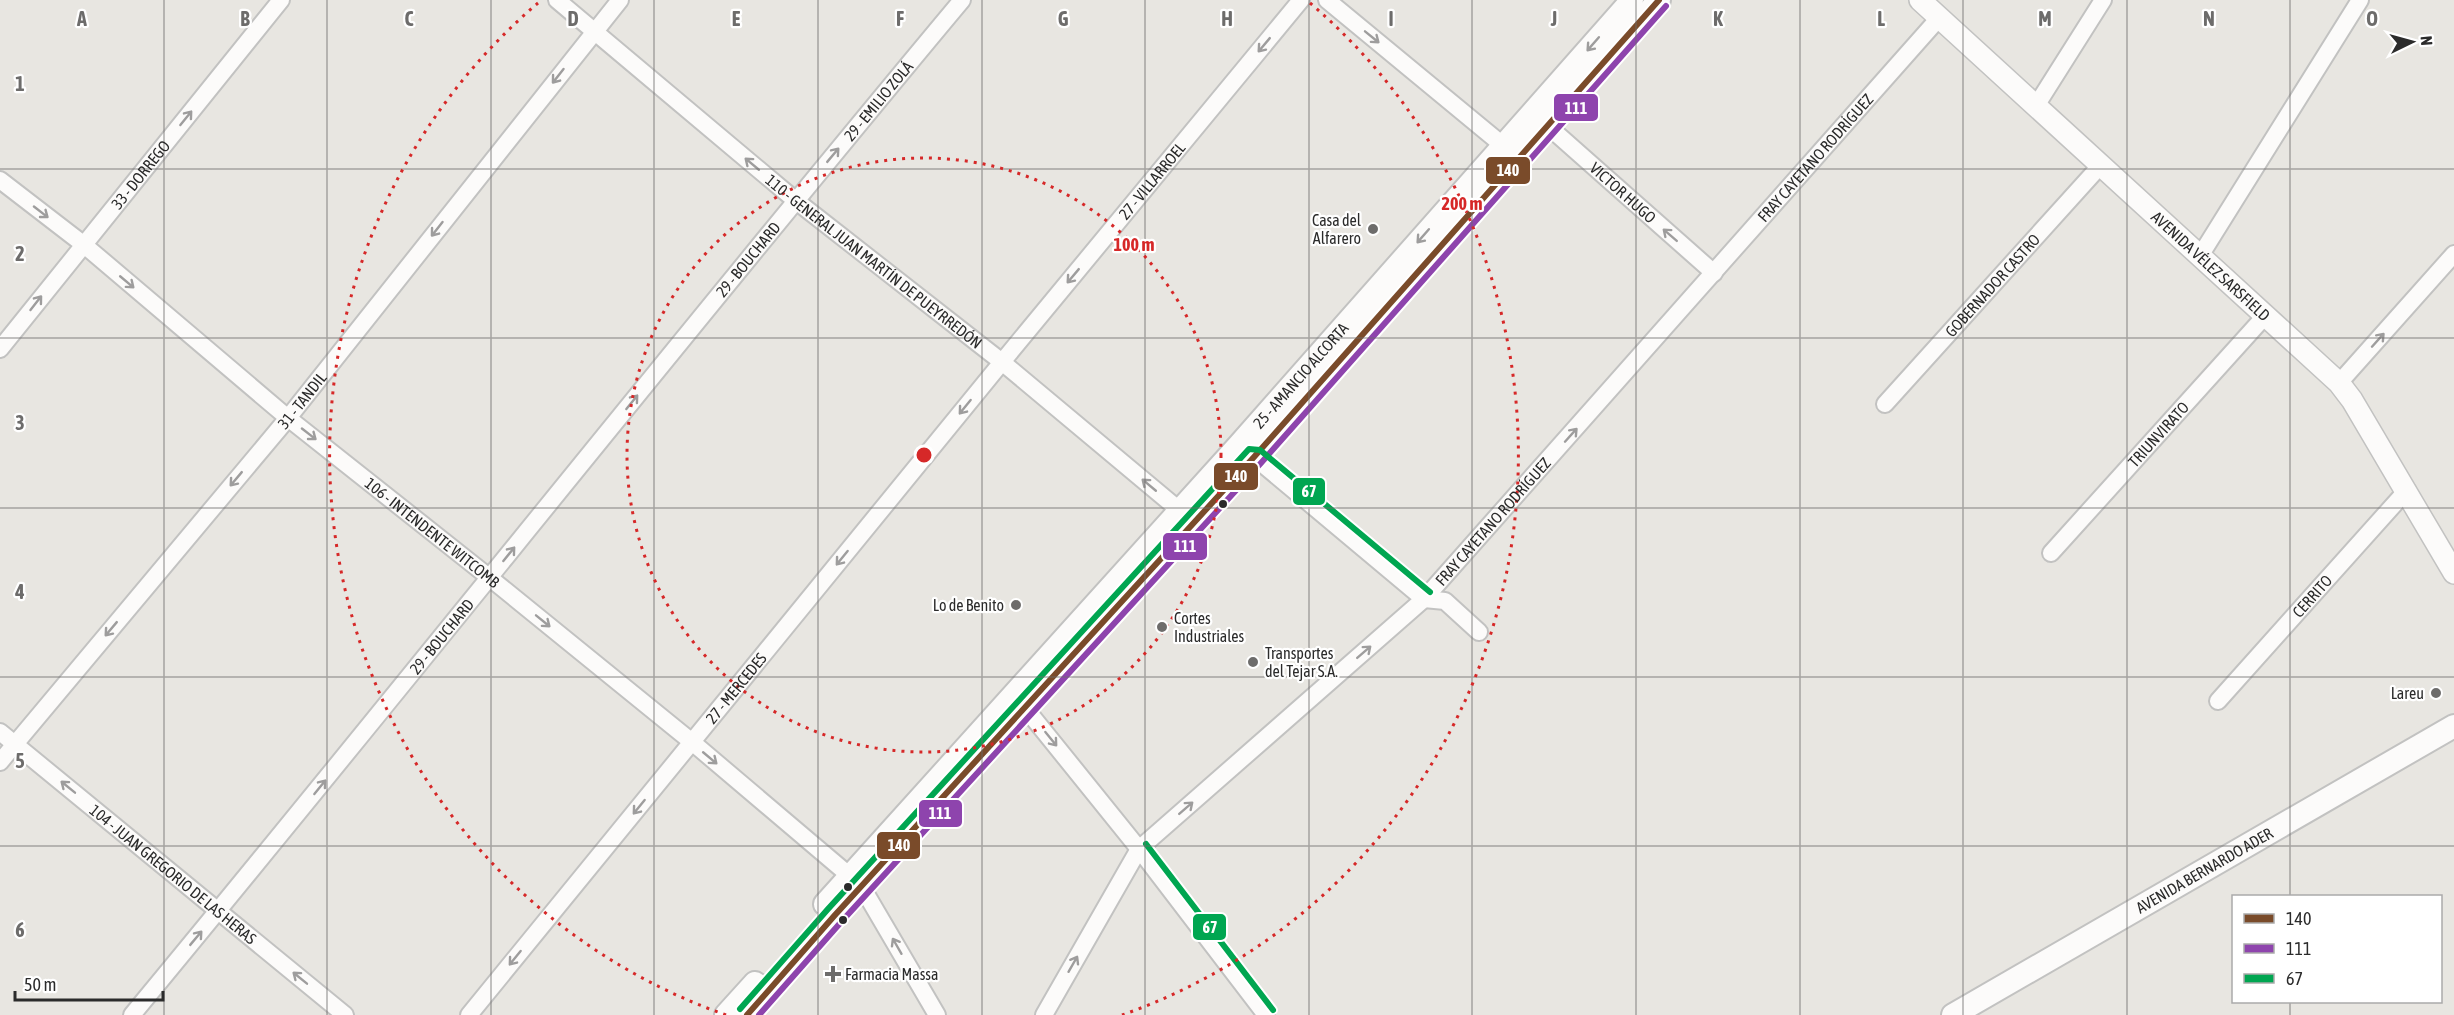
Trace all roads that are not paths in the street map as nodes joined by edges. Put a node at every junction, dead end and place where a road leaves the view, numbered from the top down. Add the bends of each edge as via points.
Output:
1 (281, 0) edge
2 (557, 0) edge
3 (620, 0) edge
4 (962, 0) edge
5 (1302, 0) edge
6 (1327, 0) edge
7 (1632, 0) edge
8 (1659, 0) edge
9 (1920, 0) edge
10 (2103, 0) edge
11 (2360, 0) edge
12 (1939, 18) junction
13 (595, 31) junction
14 (2036, 106) junction
15 (1540, 120) junction
16 (1511, 152) junction
17 (2100, 166) junction
18 (0, 180) edge
19 (795, 200) junction
20 (82, 244) junction
21 (2454, 254) edge
22 (2200, 256) junction
23 (1714, 273) junction
24 (2265, 316) junction
25 (0, 349) edge
26 (1002, 362) junction
27 (2339, 383) junction
28 (1885, 404) dead end
29 (288, 418) junction
30 (1247, 451) junction
31 (2407, 490) junction
32 (1185, 518) junction
33 (2051, 553) dead end
34 (2454, 573) edge
35 (490, 578) junction
36 (1424, 599) junction
37 (1479, 632) dead end
38 (1019, 700) junction
39 (2218, 701) dead end
40 (2454, 726) edge
41 (0, 732) edge
42 (692, 742) junction
43 (15, 744) junction
44 (0, 762) edge
45 (1139, 849) junction
46 (856, 881) junction
47 (218, 911) junction
48 (132, 1015) edge
49 (345, 1015) edge
50 (469, 1015) edge
51 (726, 1015) edge
52 (747, 1015) edge
53 (937, 1015) edge
54 (1044, 1015) edge
55 (1266, 1015) edge
56 (1953, 1015) edge

20 -> 1 street, 33 - DORREGO
2 - 13 street, 110 - GENERAL JUAN MARTÍN DE PUEYRREDÓN
3 - 13 street, 31 - TANDIL
19 -> 4 street, 29 - EMILIO ZOLÁ
5 -> 26 street, 27 - VILLARROEL
6 -> 16 street
7 -> 15 main road
8 - 15 main road
9 - 12 street, AVENIDA VÉLEZ SARSFIELD
10 - 14 street
11 - 22 street
12 - 14 street, AVENIDA VÉLEZ SARSFIELD
12 - 23 street, FRAY CAYETANO RODRÍGUEZ
19 -> 13 street, 110 - GENERAL JUAN MARTÍN DE PUEYRREDÓN
13 -> 29 street, 31 - TANDIL
14 - 17 street, AVENIDA VÉLEZ SARSFIELD
15 - 16 main road
23 -> 15 street, VICTOR HUGO
16 - 30 main road
17 - 22 street, AVENIDA VÉLEZ SARSFIELD
17 - 28 street, GOBERNADOR CASTRO
18 -> 20 street, 106 - INTENDENTE WITCOMB
19 - 26 street, 110 - GENERAL JUAN MARTÍN DE PUEYRREDÓN
35 -> 19 street, 29 - BOUCHARD
25 -> 20 street, 33 - DORREGO
20 -> 29 street, 106 - INTENDENTE WITCOMB
27 -> 21 street
22 - 24 street, AVENIDA VÉLEZ SARSFIELD
36 -> 23 street, FRAY CAYETANO RODRÍGUEZ
24 - 27 street, AVENIDA VÉLEZ SARSFIELD
24 - 33 street, TRIUNVIRATO
32 -> 26 street, 110 - GENERAL JUAN MARTÍN DE PUEYRREDÓN
26 -> 42 street, 27 - MERCEDES
27 - 31 street, AVENIDA VÉLEZ SARSFIELD
29 -> 35 street, 106 - INTENDENTE WITCOMB
29 -> 43 street, 31 - TANDIL
30 - 32 main road
30 - 36 street
31 - 34 street, AVENIDA VÉLEZ SARSFIELD
31 - 39 street, CERRITO
32 - 38 main road
35 -> 42 street, 106 - INTENDENTE WITCOMB
47 -> 35 street, 29 - BOUCHARD
36 - 37 street via 1445,602
45 -> 36 street, FRAY CAYETANO RODRÍGUEZ
38 -> 45 street
38 - 46 main road
40 - 56 main road, AVENIDA BERNARDO ADER
41 - 43 street, 104 - JUAN GREGORIO DE LAS HERAS
42 -> 46 street, 106 - INTENDENTE WITCOMB
42 -> 50 street, 27 - MERCEDES
43 - 44 street, 31 - TANDIL
47 -> 43 street, 104 - JUAN GREGORIO DE LAS HERAS
54 -> 45 street, FRAY CAYETANO RODRÍGUEZ
45 - 55 street
46 - 51 main road
46 - 52 main road
53 -> 46 street, 106 - INTENDENTE WITCOMB
48 -> 47 street, 29 - BOUCHARD
49 -> 47 street, 104 - JUAN GREGORIO DE LAS HERAS

